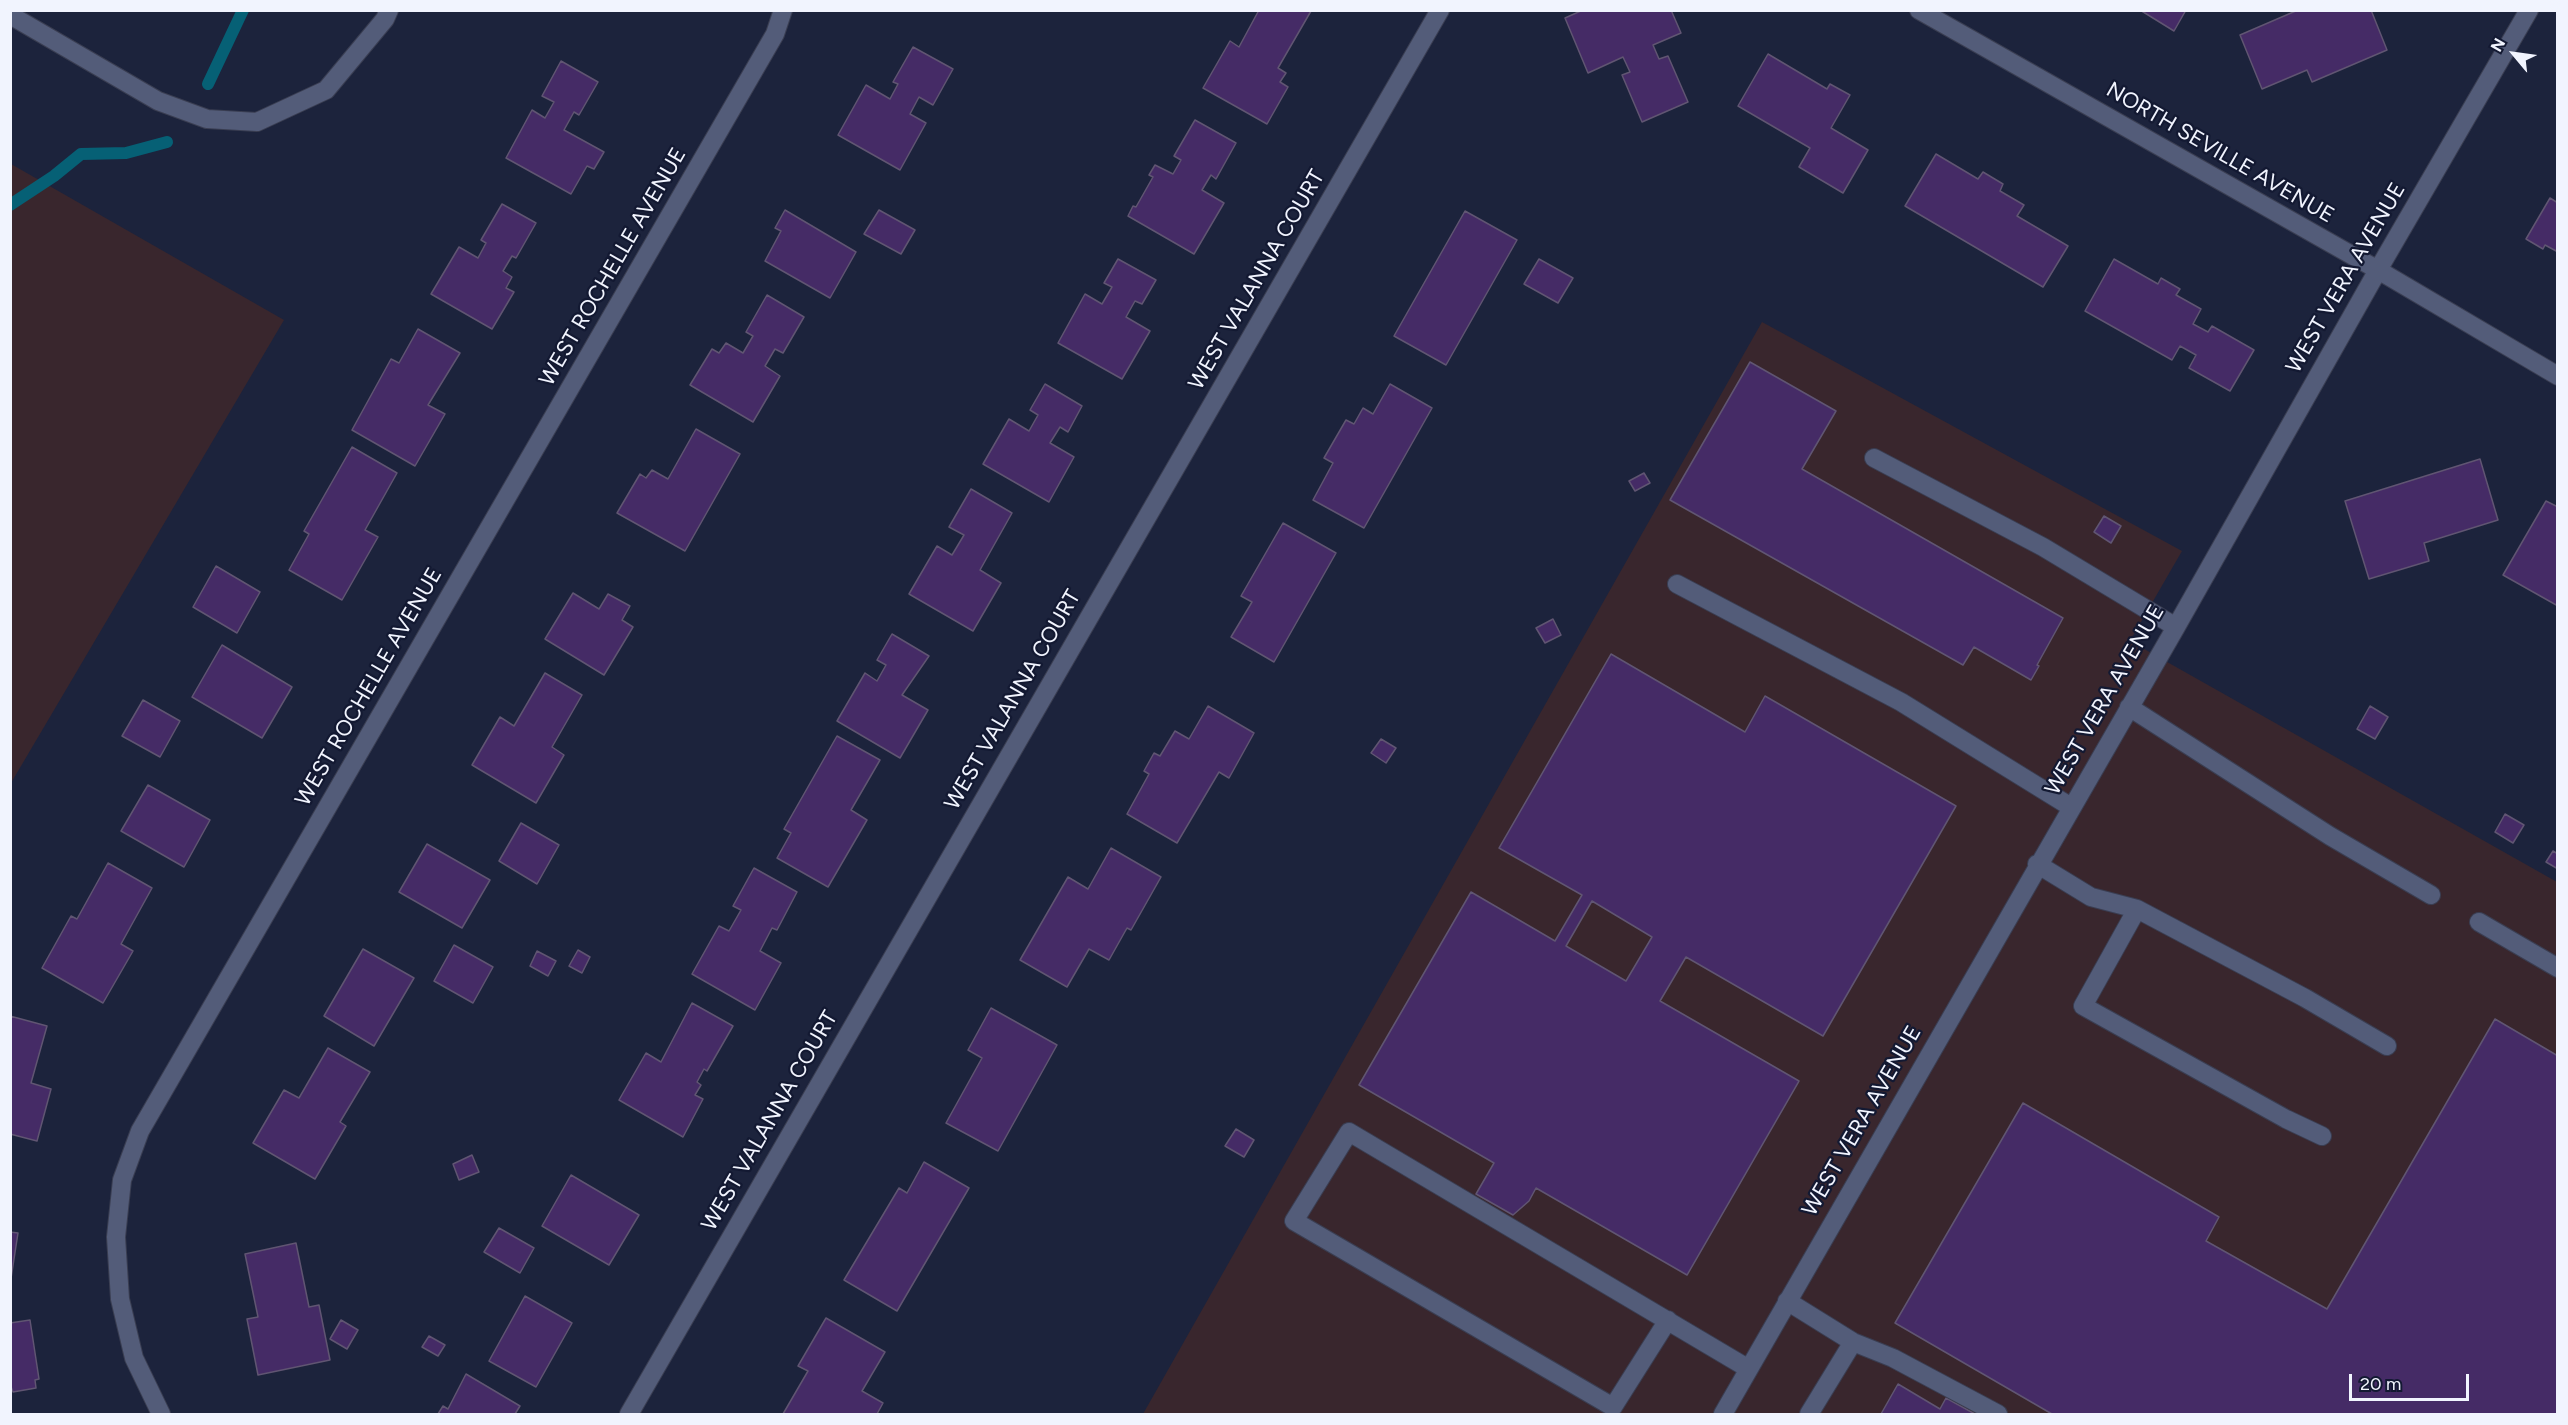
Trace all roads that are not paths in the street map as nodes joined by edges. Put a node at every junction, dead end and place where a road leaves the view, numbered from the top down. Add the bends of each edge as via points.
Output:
1 (389, 10) edge
2 (783, 10) edge
3 (1440, 10) edge
4 (1919, 10) edge
5 (2529, 10) edge
6 (10, 15) edge
7 (2378, 270) junction
8 (2558, 376) edge
9 (1874, 458) dead end
10 (1677, 584) dead end
11 (2176, 627) junction
12 (2129, 707) junction
13 (2070, 807) junction
14 (2037, 864) junction
15 (2431, 895) dead end
16 (2137, 909) junction
17 (2479, 922) dead end
18 (2558, 968) edge
19 (2387, 1046) dead end
20 (2322, 1136) dead end
21 (1787, 1301) junction
22 (1668, 1320) junction
23 (1852, 1342) junction
24 (1749, 1369) junction
25 (161, 1414) edge
26 (628, 1414) edge
27 (1723, 1414) edge
28 (1809, 1414) edge
29 (1998, 1414) edge

1 - 6 street via 385,20 326,90 257,122 207,119 158,100
2 - 25 street, WEST ROCHELLE AVENUE via 775,34 140,1131 122,1180 116,1237 120,1299 134,1358
3 - 26 street, WEST VALANNA COURT
4 - 7 street, NORTH SEVILLE AVENUE
5 - 7 street, WEST VERA AVENUE
7 - 8 street, NORTH SEVILLE AVENUE
7 - 11 street, WEST VERA AVENUE
9 - 11 street via 2043,547
10 - 13 street via 1901,702
11 - 12 street, WEST VERA AVENUE
12 - 13 street, WEST VERA AVENUE
12 - 15 street via 2330,836
13 - 14 street, WEST VERA AVENUE
14 - 16 street via 2091,897
14 - 21 street, WEST VERA AVENUE
16 - 19 street
16 - 20 street via 2083,1006
17 - 18 street
21 - 23 street
21 - 24 street, WEST VERA AVENUE
22 - 22 street via 1348,1132 1294,1221 1613,1407
22 - 24 street
23 - 28 street
23 - 29 street via 1893,1358
24 - 27 street, WEST VERA AVENUE

